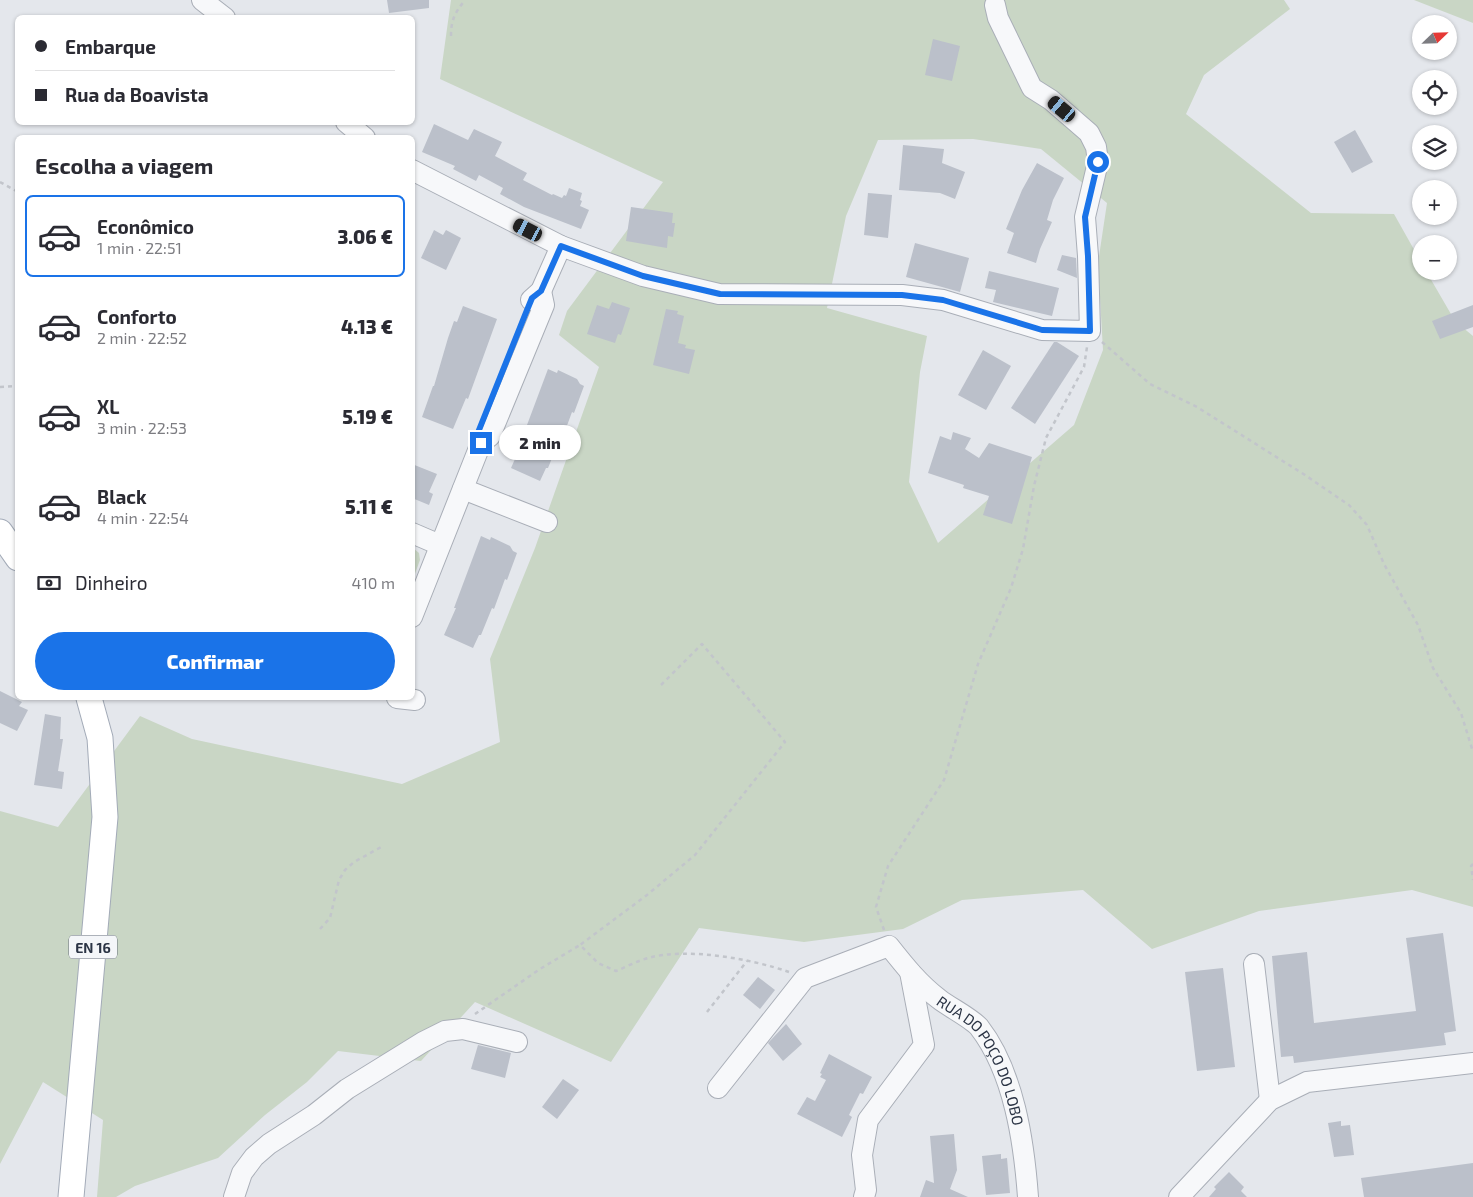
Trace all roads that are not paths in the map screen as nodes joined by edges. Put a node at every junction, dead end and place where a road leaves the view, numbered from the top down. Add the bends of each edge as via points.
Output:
1 (202, 0) edge
2 (995, 5) dead end
3 (221, 15) edge
4 (350, 125) edge
5 (361, 135) edge
6 (415, 172) edge
7 (561, 246) junction
8 (463, 489) junction
9 (547, 522) dead end
10 (0, 532) edge
11 (415, 534) edge
12 (440, 545) junction
13 (15, 554) edge
14 (415, 609) edge
15 (90, 700) edge
16 (1254, 964) dead end
17 (910, 972) junction
18 (517, 1042) dead end
19 (1473, 1063) edge
20 (718, 1088) dead end
21 (1270, 1100) junction
22 (71, 1197) edge
23 (234, 1197) edge
24 (864, 1197) edge
25 (1028, 1197) edge
26 (1179, 1197) edge

1 - 3 street
2 - 7 street via 998,18 1032,88 1084,128 1096,147 1098,162 1085,217 1090,331 1042,330 943,300 902,295 720,294 643,276
4 - 5 street
6 - 7 street
7 - 8 street via 541,291 544,305 490,436 481,443
8 - 9 street
8 - 12 street
10 - 13 main road
11 - 12 street
12 - 14 street
15 - 22 main road, EN 16 via 100,738 105,817
16 - 21 street
17 - 20 street, RUA DO POÇO DO LOBO via 889,946 804,978
17 - 24 street via 924,1045 868,1120 862,1155
17 - 25 street, RUA DO POÇO DO LOBO via 937,998 978,1026 1002,1065 1014,1103
18 - 23 street via 463,1029 446,1031 423,1042 347,1089 269,1144 242,1173
19 - 21 street via 1307,1082
21 - 26 street

